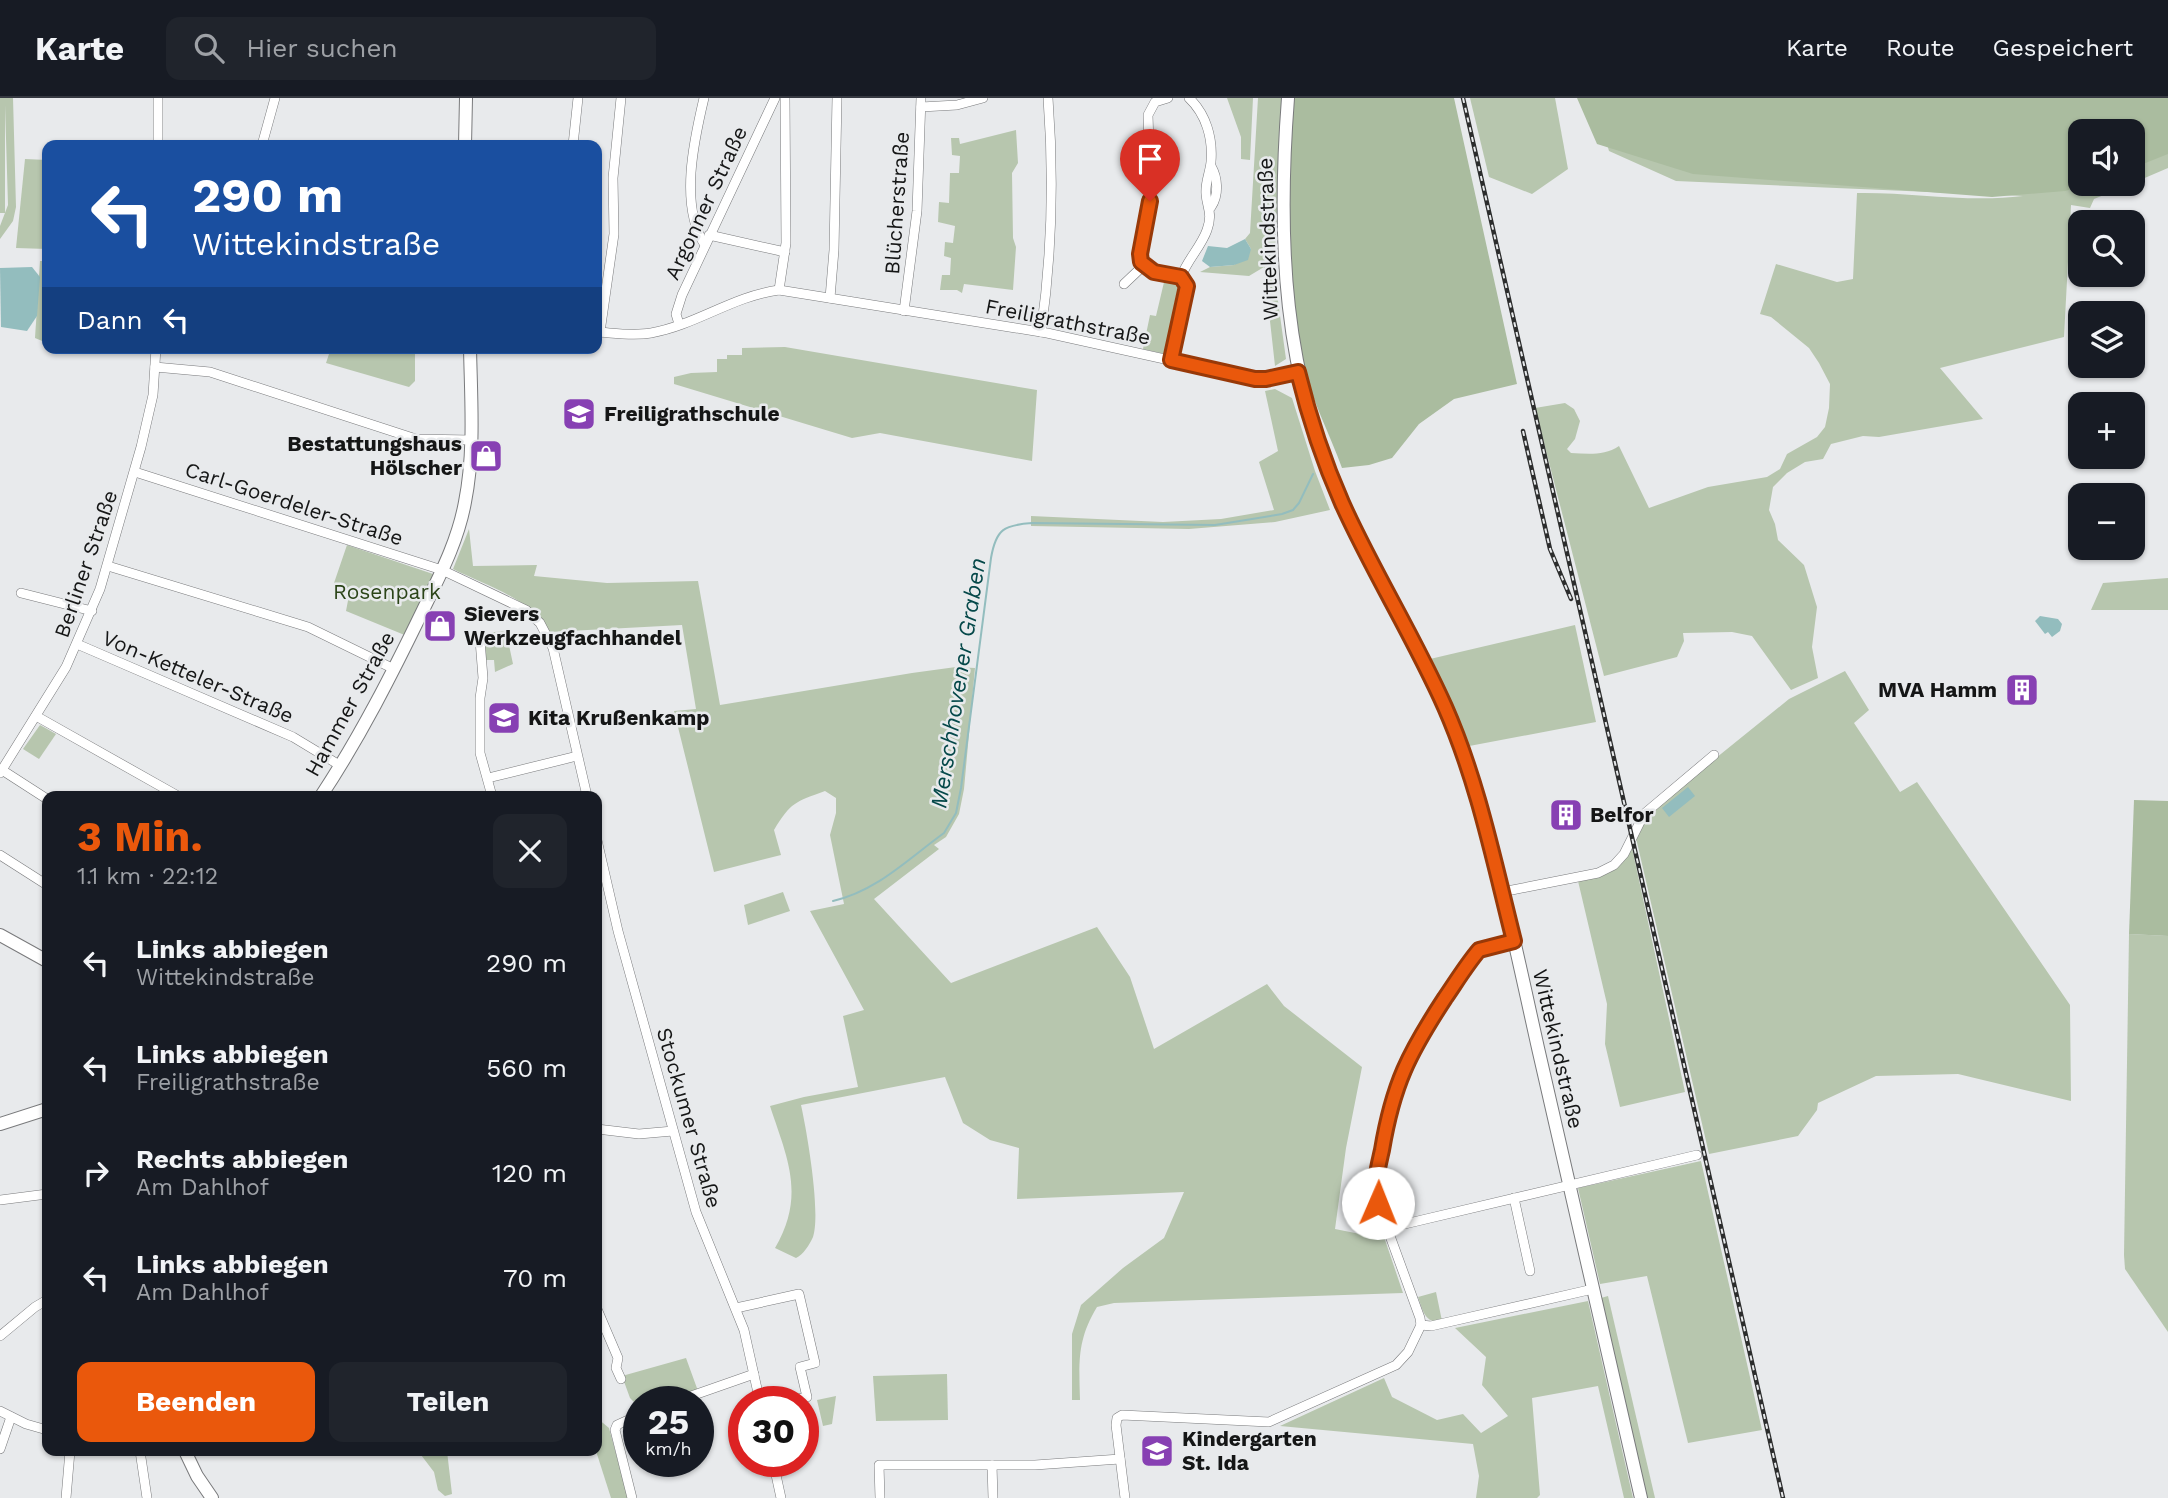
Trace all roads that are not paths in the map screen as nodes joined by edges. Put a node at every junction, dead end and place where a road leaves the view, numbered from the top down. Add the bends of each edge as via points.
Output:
1 (158, 98) edge
2 (275, 98) edge
3 (466, 98) edge
4 (578, 98) edge
5 (621, 98) edge
6 (704, 98) edge
7 (774, 98) edge
8 (783, 98) edge
9 (837, 98) edge
10 (982, 98) edge
11 (1048, 98) edge
12 (1168, 98) edge
13 (1189, 98) edge
14 (1288, 98) edge
15 (921, 102) edge
16 (158, 140) edge
17 (263, 140) edge
18 (465, 140) edge
19 (574, 140) edge
20 (709, 235) junction
21 (705, 245) junction
22 (785, 252) junction
23 (1143, 265) junction
24 (1181, 277) junction
25 (1124, 284) dead end
26 (779, 290) junction
27 (830, 298) junction
28 (904, 311) junction
29 (602, 312) edge
30 (679, 324) junction
31 (602, 332) edge
32 (1041, 332) junction
33 (156, 354) edge
34 (470, 354) edge
35 (1171, 360) junction
36 (155, 367) junction
37 (1298, 372) junction
38 (471, 440) junction
39 (135, 472) junction
40 (108, 566) junction
41 (442, 570) junction
42 (21, 593) dead end
43 (92, 611) junction
44 (480, 640) dead end
45 (77, 644) junction
46 (394, 669) junction
47 (36, 716) junction
48 (1714, 755) dead end
49 (577, 756) junction
50 (341, 766) junction
51 (1, 771) edge
52 (488, 778) junction
53 (168, 791) edge
54 (324, 791) edge
55 (491, 791) edge
56 (586, 791) edge
57 (42, 796) edge
58 (0, 855) edge
59 (602, 862) edge
60 (42, 882) edge
61 (1502, 892) junction
62 (0, 935) edge
63 (1514, 941) junction
64 (42, 958) edge
65 (42, 1111) edge
66 (0, 1124) edge
67 (602, 1130) edge
68 (673, 1131) junction
69 (1697, 1155) dead end
70 (1569, 1185) junction
71 (42, 1195) edge
72 (1514, 1198) junction
73 (0, 1200) edge
74 (1388, 1228) junction
75 (1530, 1271) dead end
76 (1593, 1289) junction
77 (42, 1303) edge
78 (736, 1308) junction
79 (602, 1321) edge
80 (1421, 1325) junction
81 (0, 1336) edge
82 (754, 1374) junction
83 (621, 1379) dead end
84 (757, 1386) edge
85 (804, 1386) edge
86 (714, 1388) edge
87 (0, 1410) edge
88 (11, 1417) junction
89 (623, 1422) edge
90 (42, 1428) edge
91 (0, 1449) edge
92 (70, 1456) edge
93 (141, 1456) edge
94 (187, 1456) edge
95 (1119, 1458) junction
96 (623, 1462) edge
97 (992, 1465) junction
98 (627, 1477) edge
99 (776, 1477) edge
100 (66, 1498) edge
101 (147, 1498) edge
102 (212, 1498) edge
103 (632, 1498) edge
104 (781, 1498) edge
105 (880, 1498) edge
106 (993, 1498) edge
107 (1125, 1498) edge
108 (1640, 1498) edge

1 - 16 street
2 - 17 street
3 - 18 main road
4 - 19 street
5 - 29 street via 613,178 614,234
6 - 21 street via 691,162 693,208
7 - 8 street
7 - 20 street, Argonner Straße
8 - 22 street
9 - 27 street
10 - 15 street via 957,106
11 - 32 street via 1050,239
12 - 23 street via 1150,108 1146,155 1152,187 1140,254
13 - 24 street via 1209,133 1211,166 1206,196 1210,206 1203,242
14 - 37 main road, Wittekindstraße via 1283,246
15 - 28 street, Blücherstraße via 917,211
20 - 21 street, Argonner Straße
20 - 22 street
21 - 30 street, Argonner Straße via 677,309
22 - 26 street
23 - 24 street
23 - 25 street
24 - 35 street via 1188,289
26 - 27 street, Freiligrathstraße
26 - 30 street, Freiligrathstraße via 745,297
27 - 28 street, Freiligrathstraße
28 - 32 street, Freiligrathstraße
30 - 31 street, Freiligrathstraße via 640,334
32 - 35 street, Freiligrathstraße
33 - 36 street, Berliner Straße
34 - 38 main road, Hammer Straße
35 - 37 street, Freiligrathstraße via 1255,379
36 - 38 street via 210,372 416,439
36 - 39 street, Berliner Straße
37 - 61 main road, Wittekindstraße via 1316,438 1343,505 1455,730
38 - 41 main road, Hammer Straße via 462,516
39 - 40 street, Berliner Straße
39 - 41 street, Carl-Goerdeler-Straße
40 - 43 street, Berliner Straße
40 - 46 street via 308,627
41 - 46 main road, Hammer Straße
41 - 49 street via 513,602 540,623 553,648
42 - 43 street
43 - 45 street, Berliner Straße
44 - 52 street via 480,753
45 - 47 street, Berliner Straße
45 - 50 street, Von-Ketteler-Straße via 293,737
46 - 50 main road, Hammer Straße
47 - 51 street, Berliner Straße
47 - 53 street
48 - 61 street via 1644,814 1624,855 1614,865 1598,873
49 - 52 street
49 - 56 street
50 - 54 main road, Hammer Straße
51 - 57 street
52 - 55 street
58 - 60 street
59 - 68 street, Stockumer Straße
61 - 63 main road, Wittekindstraße
62 - 64 main road
63 - 70 main road, Wittekindstraße
63 - 74 street via 1482,948 1476,954 1424,1030 1400,1076 1386,1121 1375,1192
65 - 66 main road
67 - 68 street via 639,1135
68 - 78 street, Stockumer Straße via 696,1212
69 - 70 street
70 - 72 street
70 - 76 main road, Wittekindstraße
71 - 73 street
72 - 74 street
72 - 75 street
74 - 80 street
76 - 80 street
76 - 108 main road, Wittekindstraße
77 - 81 street
78 - 82 street, Stockumer Straße
78 - 85 street via 799,1294 815,1363 800,1367
79 - 83 street via 618,1358
80 - 95 street via 1396,1366 1269,1422 1126,1413 1117,1418
82 - 84 street, Stockumer Straße
82 - 86 street
87 - 88 street
88 - 90 street
88 - 91 street
89 - 96 street via 615,1430
92 - 100 street
93 - 101 street
94 - 102 main road
95 - 97 street
95 - 107 street
97 - 105 street via 879,1465
97 - 106 street
98 - 103 street
99 - 104 street

